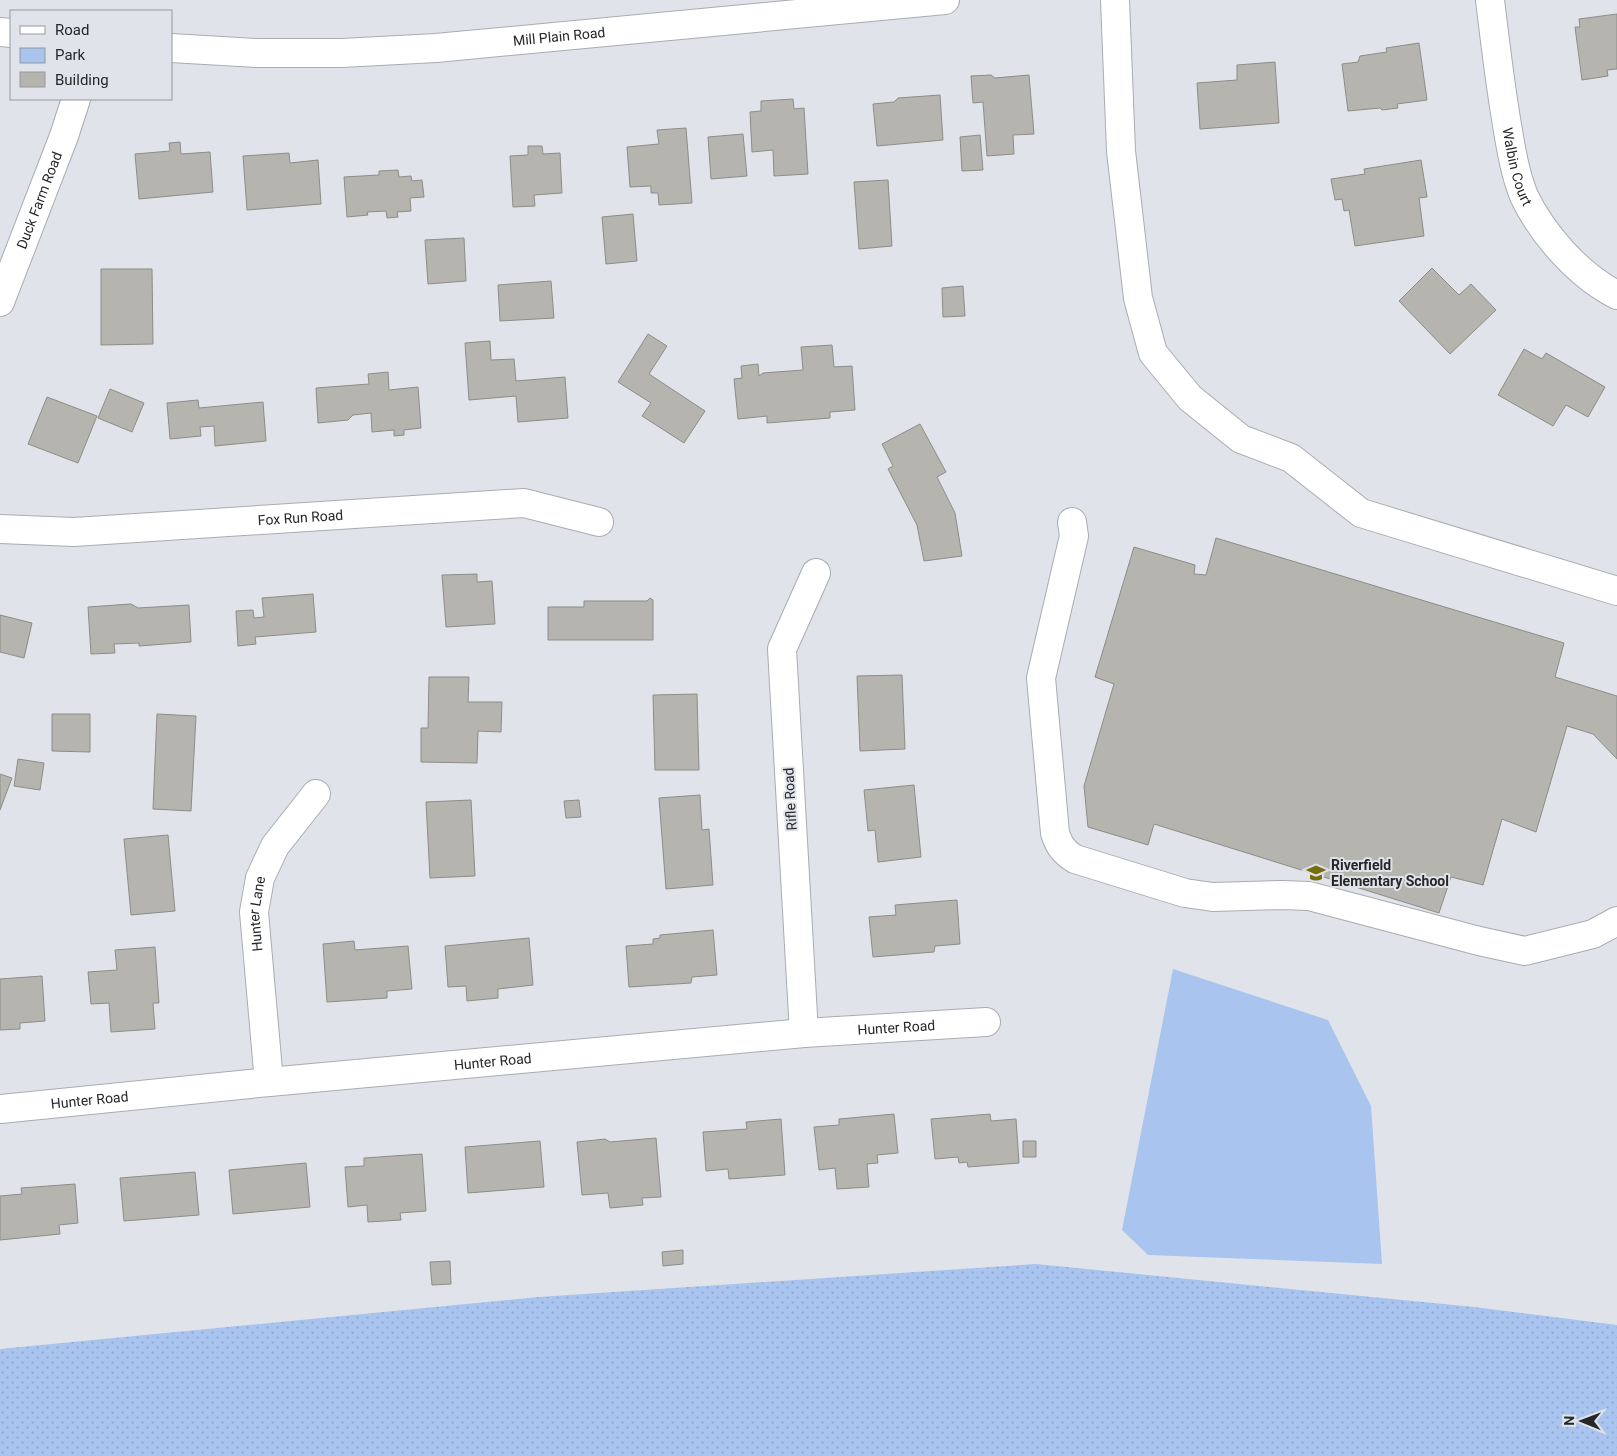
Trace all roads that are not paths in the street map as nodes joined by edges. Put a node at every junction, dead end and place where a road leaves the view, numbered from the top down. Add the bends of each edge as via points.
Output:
1 (945, 0) edge
2 (1115, 0) edge
3 (1490, 0) edge
4 (172, 48) edge
5 (76, 100) edge
6 (1617, 295) edge
7 (0, 302) edge
8 (599, 522) dead end
9 (1072, 522) dead end
10 (0, 530) edge
11 (816, 573) dead end
12 (1617, 591) edge
13 (316, 794) dead end
14 (1617, 921) edge
15 (986, 1022) dead end
16 (804, 1032) junction
17 (269, 1082) junction
18 (0, 1109) edge

1 - 4 street, Mill Plain Road via 436,48 342,53
2 - 12 street via 1121,152 1138,298 1153,353 1190,398 1241,439 1291,458 1361,513
3 - 6 street, Walbin Court via 1512,150 1524,196 1541,226 1571,262
5 - 7 street, Duck Farm Road
8 - 10 street, Fox Run Road via 524,503 74,532
9 - 14 street via 1074,536 1041,678 1055,833 1065,853 1185,894 1213,897 1309,896 1525,952 1593,934
11 - 16 street, Rifle Road via 782,649
13 - 17 street, Hunter Lane via 275,846 260,878 254,912
15 - 16 street, Hunter Road
16 - 17 street, Hunter Road
17 - 18 street, Hunter Road

